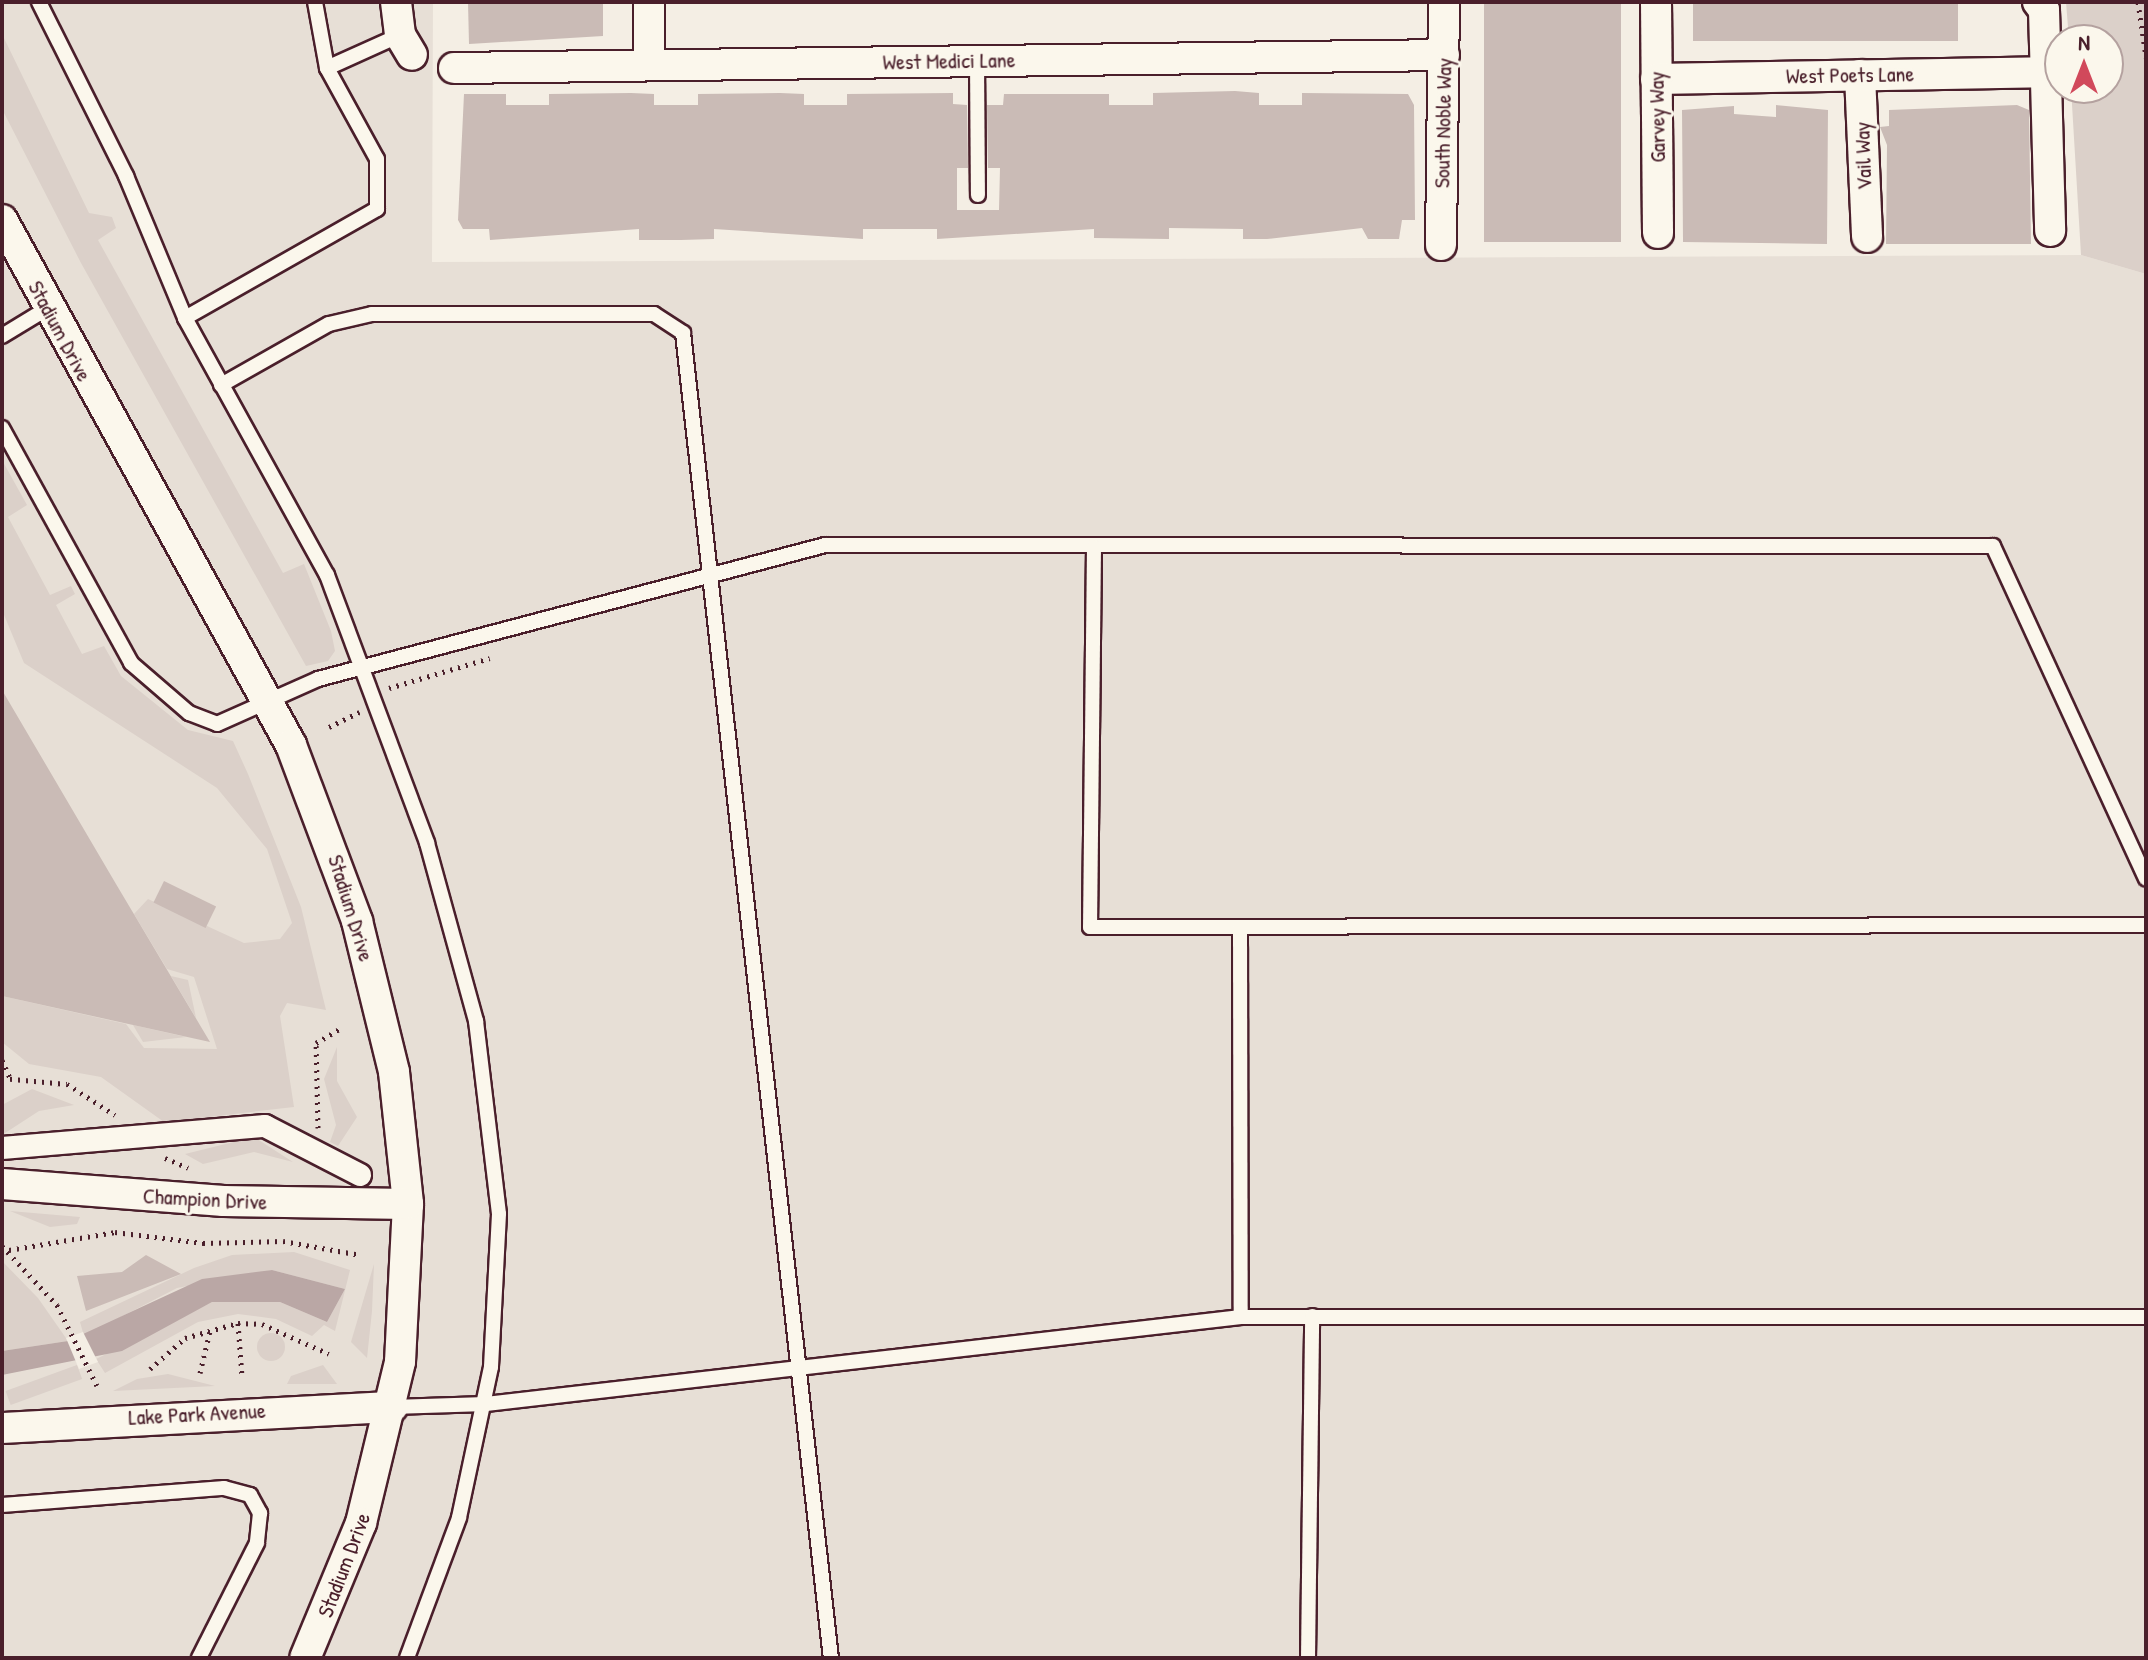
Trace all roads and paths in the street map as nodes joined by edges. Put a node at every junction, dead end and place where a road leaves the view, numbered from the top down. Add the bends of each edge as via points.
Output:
1 (39, 2) edge
2 (315, 2) edge
3 (396, 2) edge
4 (649, 2) edge
5 (1444, 2) edge
6 (1656, 2) edge
7 (2038, 2) edge
8 (2138, 2) edge
9 (2144, 40) edge
10 (406, 45) joint
11 (1444, 55) junction
12 (2146, 57) edge
13 (977, 61) junction
14 (649, 65) junction
15 (327, 68) junction
16 (454, 68) dead end
17 (2043, 72) junction
18 (1860, 75) junction
19 (1656, 79) junction
20 (978, 195) dead end
21 (3, 225) edge
22 (2050, 231) dead end
23 (1658, 233) dead end
24 (1867, 237) dead end
25 (1441, 245) dead end
26 (48, 308) junction
27 (185, 318) junction
28 (2, 336) edge
29 (221, 385) junction
30 (2, 428) edge
31 (1094, 547) junction
32 (710, 574) junction
33 (358, 669) junction
34 (269, 702) junction
35 (2146, 878) edge
36 (2146, 925) edge
37 (1240, 927) junction
38 (2, 1060) edge
39 (10, 1078) dead end
40 (2, 1148) edge
41 (360, 1175) dead end
42 (2, 1184) edge
43 (408, 1204) junction
44 (2, 1246) edge
45 (9, 1250) junction
46 (361, 1255) dead end
47 (1312, 1316) junction
48 (1241, 1317) junction
49 (2146, 1317) edge
50 (238, 1323) junction
51 (211, 1327) junction
52 (329, 1354) dead end
53 (798, 1368) junction
54 (150, 1369) dead end
55 (200, 1373) dead end
56 (242, 1376) dead end
57 (97, 1386) dead end
58 (486, 1404) junction
59 (392, 1407) junction
60 (2, 1428) edge
61 (2, 1505) edge
62 (199, 1658) edge
63 (305, 1658) edge
64 (407, 1658) edge
65 (831, 1658) edge
66 (1308, 1658) edge

1 - 27 lane via 126,176
2 - 15 lane
3 - 10 street
4 - 14 street
5 - 11 street, South Noble Way
6 - 19 street, Garvey Way
7 - 17 street via 2044,10
8 - 9 path
9 - 12 path
10 - 15 lane
11 - 13 street, West Medici Lane
11 - 25 street, South Noble Way
13 - 14 street, West Medici Lane
13 - 20 lane
14 - 16 street, West Medici Lane
15 - 27 lane via 377,159 377,209 363,224
17 - 18 street, West Poets Lane
17 - 22 street
18 - 19 street, West Poets Lane
18 - 24 street, Vail Way
19 - 23 street, Garvey Way
21 - 26 street, Stadium Drive
26 - 28 lane
26 - 34 street, Stadium Drive
27 - 29 lane
29 - 32 lane via 357,315 665,317 686,344
29 - 33 lane via 327,575
30 - 34 lane via 139,673 210,723
31 - 32 lane via 825,545
31 - 35 lane via 1993,546
31 - 37 lane via 1090,927
32 - 33 lane
32 - 53 lane
33 - 34 lane
33 - 58 lane via 427,843 479,1035 499,1214
34 - 43 street, Stadium Drive via 324,823 361,933 394,1072
36 - 37 lane
37 - 48 lane
38 - 39 path
40 - 41 street via 265,1126
42 - 43 street, Champion Drive via 193,1199
43 - 59 street, Stadium Drive
44 - 45 path
45 - 46 path via 115,1232 203,1243 283,1241
45 - 57 path via 71,1326
47 - 48 lane
47 - 49 lane
47 - 66 lane
48 - 53 lane
50 - 51 path
50 - 52 path via 274,1328
50 - 56 path
51 - 54 path via 185,1338
51 - 55 path
53 - 58 lane
53 - 65 lane
58 - 59 lane
58 - 64 lane via 459,1518
59 - 60 street, Lake Park Avenue
59 - 63 street, Stadium Drive via 361,1523
61 - 62 lane via 224,1488 250,1495 260,1513 257,1543

